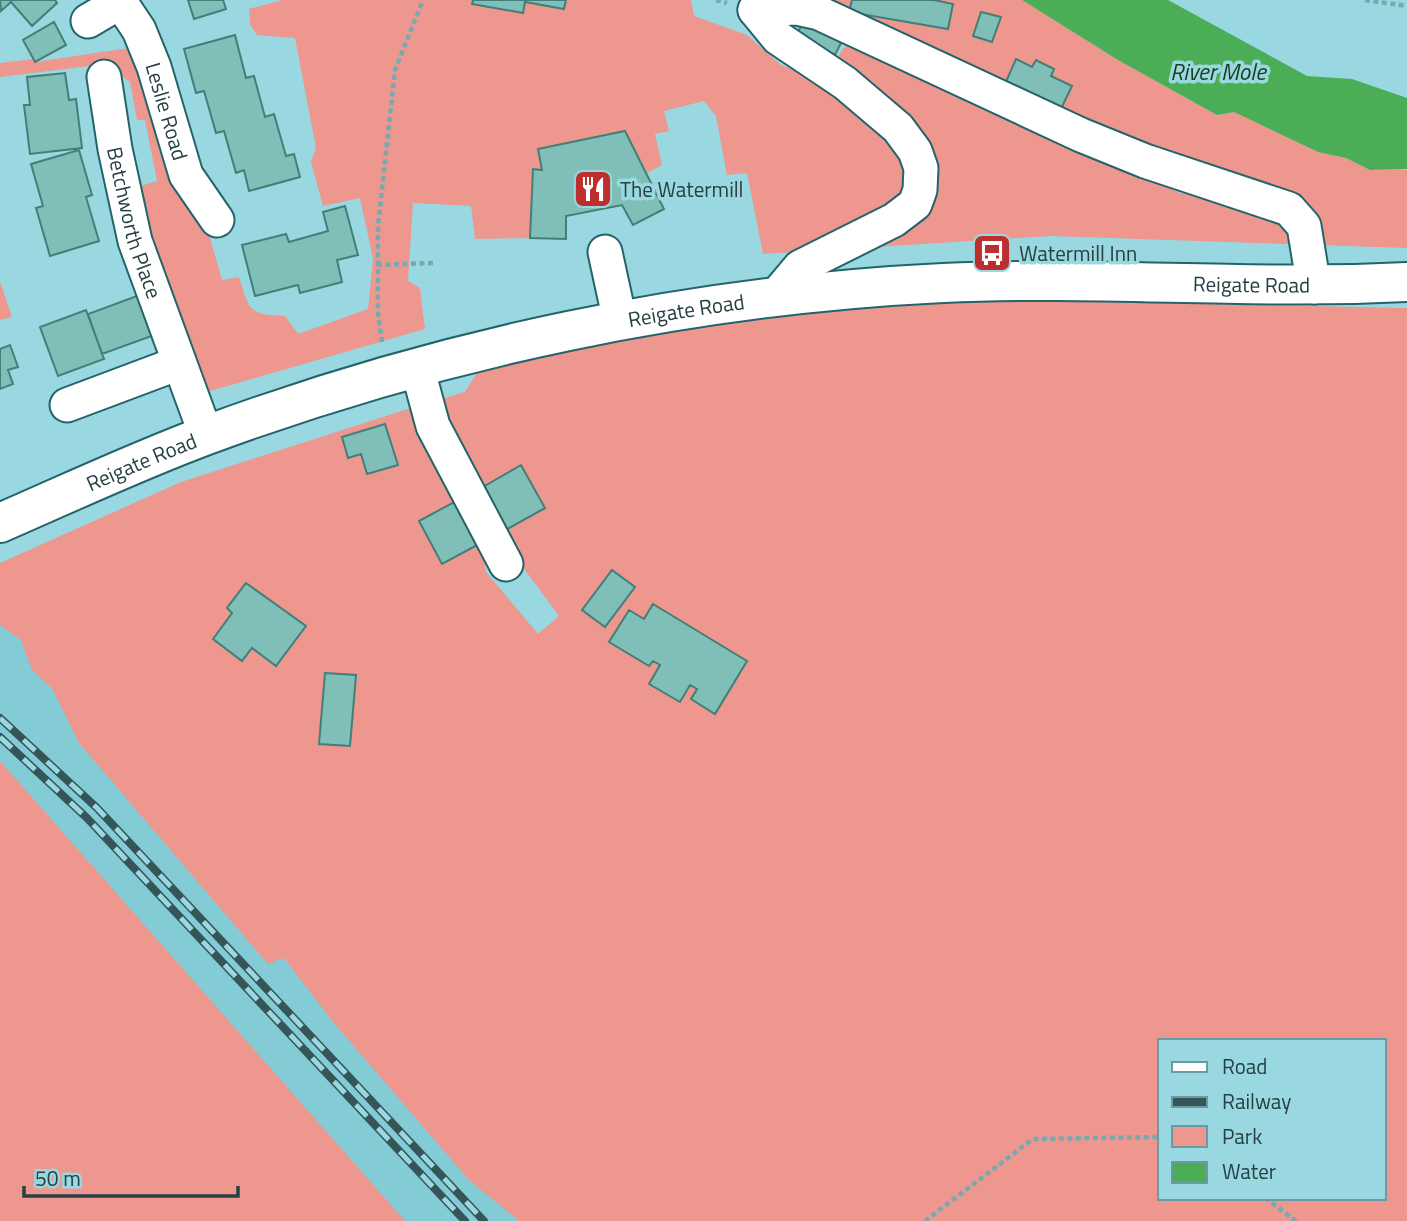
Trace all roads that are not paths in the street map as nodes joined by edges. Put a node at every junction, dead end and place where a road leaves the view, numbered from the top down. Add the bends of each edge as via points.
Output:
1 (119, 1) edge
2 (88, 21) dead end
3 (104, 77) dead end
4 (217, 220) dead end
5 (605, 252) dead end
6 (1407, 282) edge
7 (1314, 287) junction
8 (773, 299) junction
9 (620, 321) junction
10 (179, 363) junction
11 (404, 370) junction
12 (66, 405) dead end
13 (206, 435) junction
14 (0, 523) edge
15 (506, 564) dead end

1 - 2 street, Leslie Road
1 - 4 street, Leslie Road via 139,30 154,67 186,175
3 - 10 street, Betchworth Place via 135,241
5 - 9 street
6 - 7 main road, Reigate Road
7 - 8 main road, Reigate Road via 1024,280
7 - 8 street via 1304,226 1289,209 1145,161 819,13 796,8 755,10 778,38 845,83 898,128 915,151 921,168 920,190 915,204 894,220 800,267
8 - 9 main road, Reigate Road
9 - 11 main road, Reigate Road
10 - 12 street
10 - 13 street, Betchworth Place
11 - 13 main road, Reigate Road
11 - 15 street
13 - 14 main road, Reigate Road

